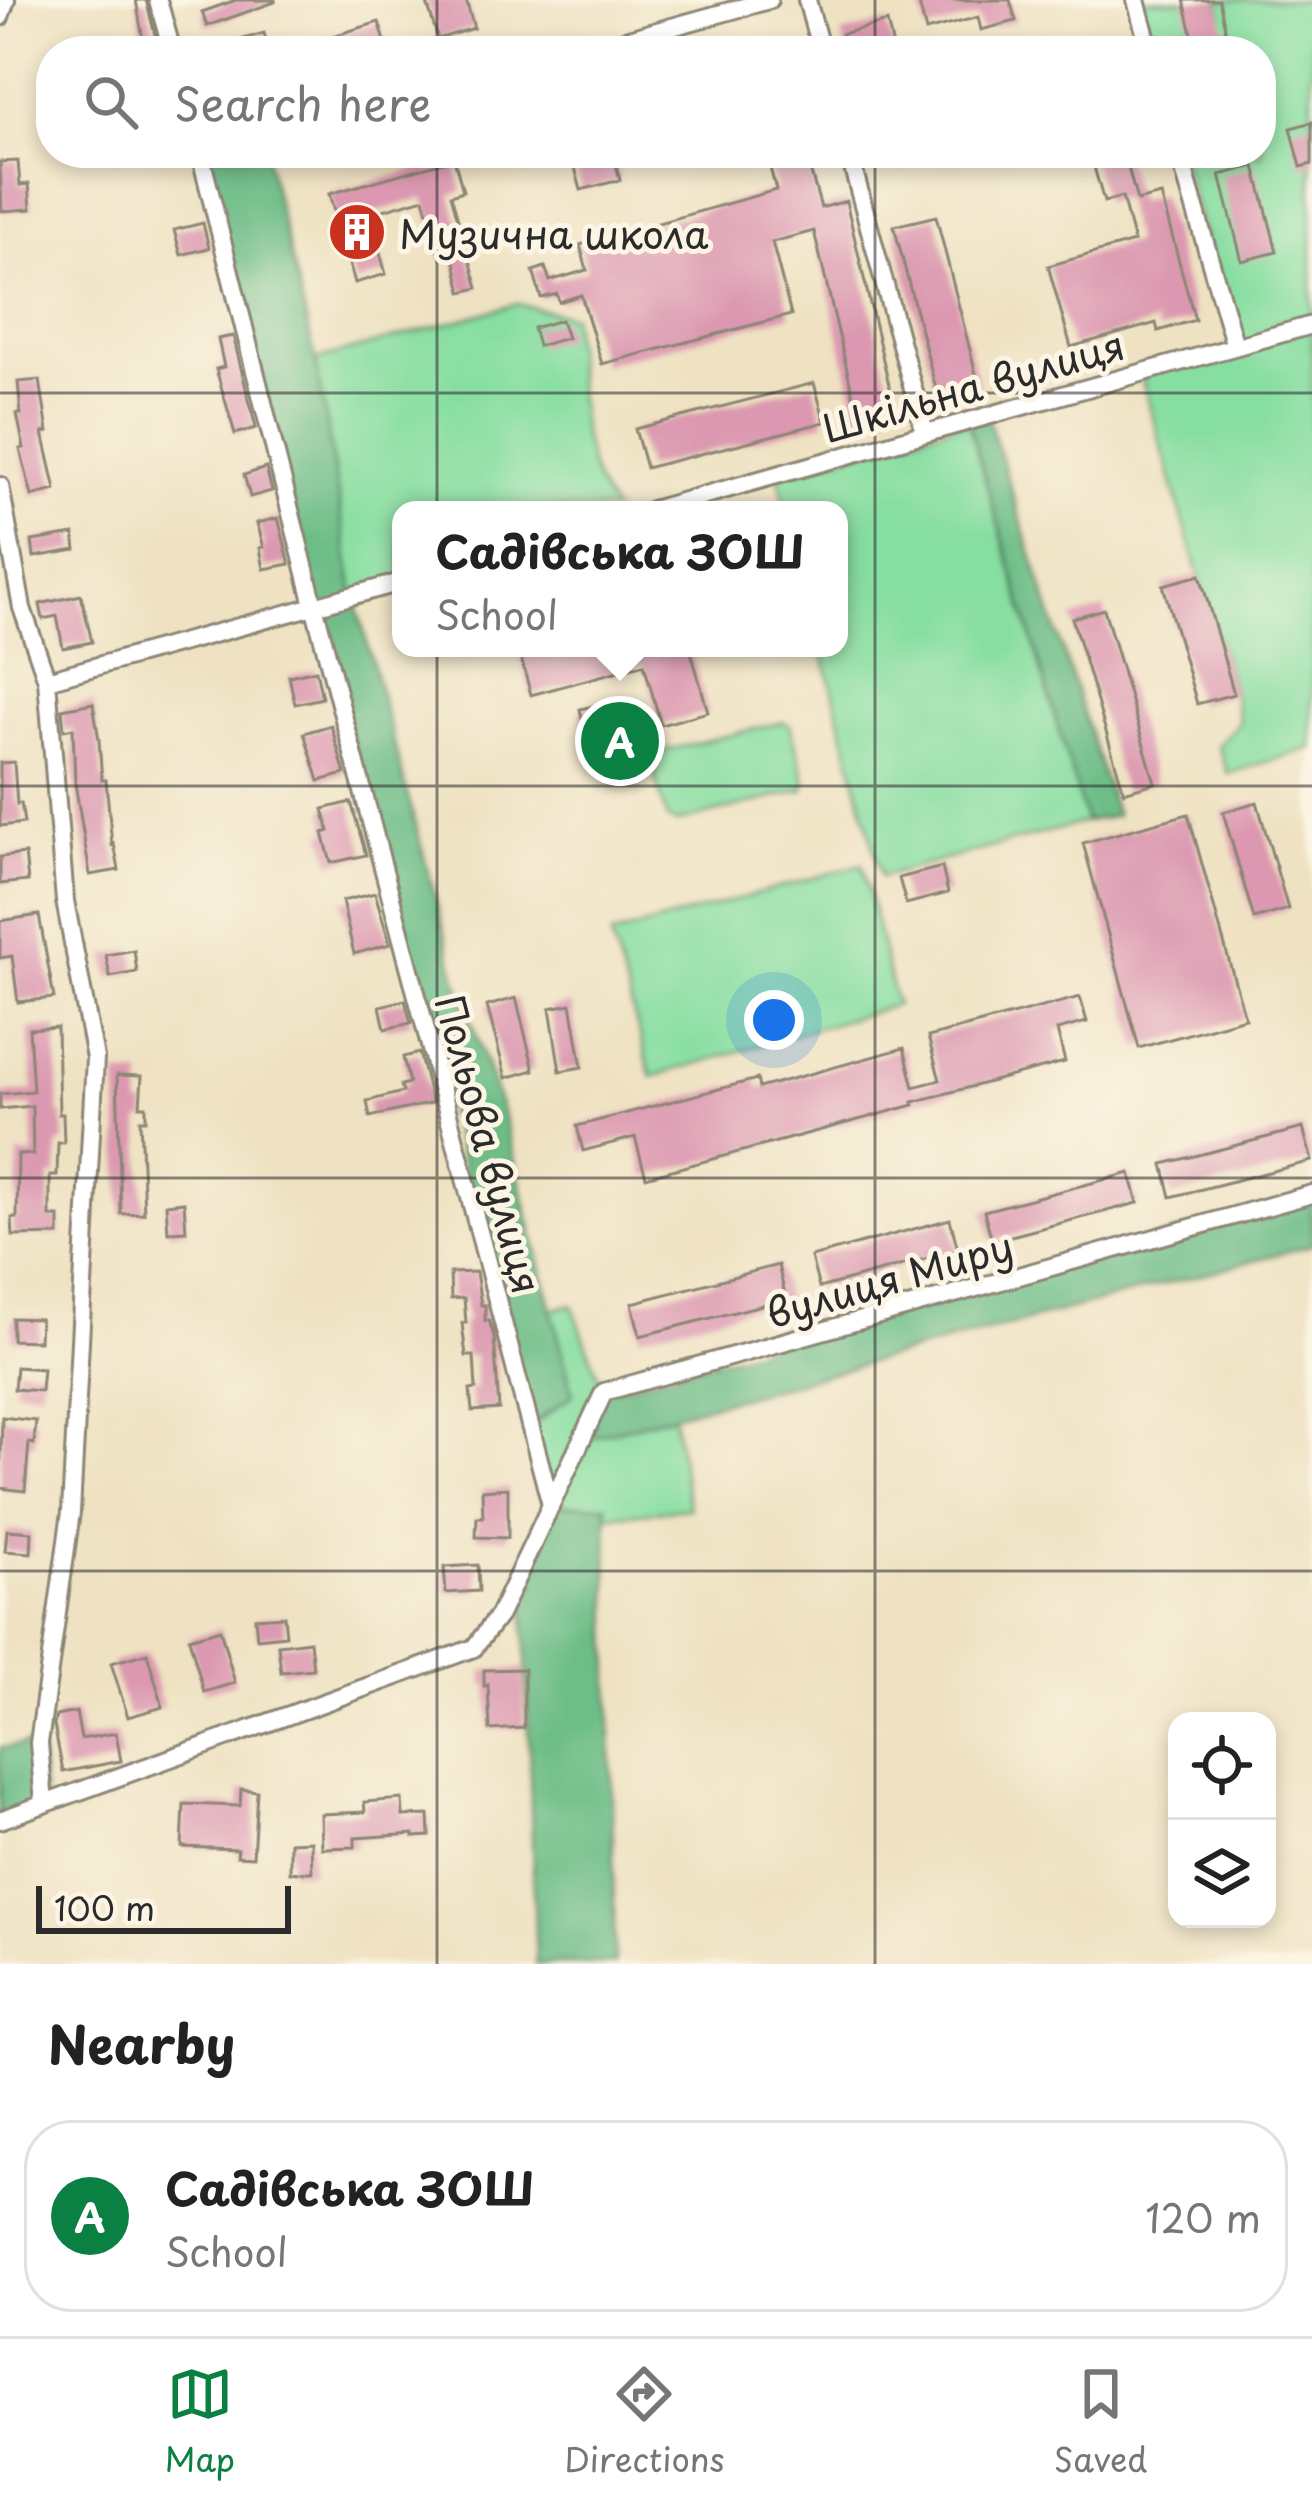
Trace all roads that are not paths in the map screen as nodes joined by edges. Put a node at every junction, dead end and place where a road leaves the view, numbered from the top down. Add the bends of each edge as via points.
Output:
1 (5, 0) edge
2 (158, 0) edge
3 (769, 0) edge
4 (807, 0) edge
5 (1136, 0) edge
6 (0, 17) edge
7 (168, 36) edge
8 (639, 36) edge
9 (817, 36) edge
10 (1146, 36) edge
11 (209, 168) edge
12 (853, 168) edge
13 (1184, 168) edge
14 (1312, 325) edge
15 (1235, 346) junction
16 (925, 433) junction
17 (0, 486) edge
18 (684, 501) edge
19 (392, 583) edge
20 (314, 605) junction
21 (47, 680) junction
22 (1312, 1194) edge
23 (551, 1505) junction
24 (44, 1804) junction
25 (0, 1820) edge

1 - 6 street
2 - 7 street
3 - 8 street
4 - 9 street
5 - 10 street
11 - 20 street, Польова вулиця
12 - 16 street
13 - 15 street
14 - 15 street, Шкільна вулиця
15 - 16 street, Шкільна вулиця
16 - 18 street, Шкільна вулиця
17 - 21 street via 22,608
19 - 20 street
20 - 21 street
20 - 23 street, Польова вулиця
21 - 24 street via 65,901 95,1058 70,1512 39,1743
22 - 23 street, вулиця Миру via 604,1392
23 - 24 street via 475,1648
24 - 25 street

